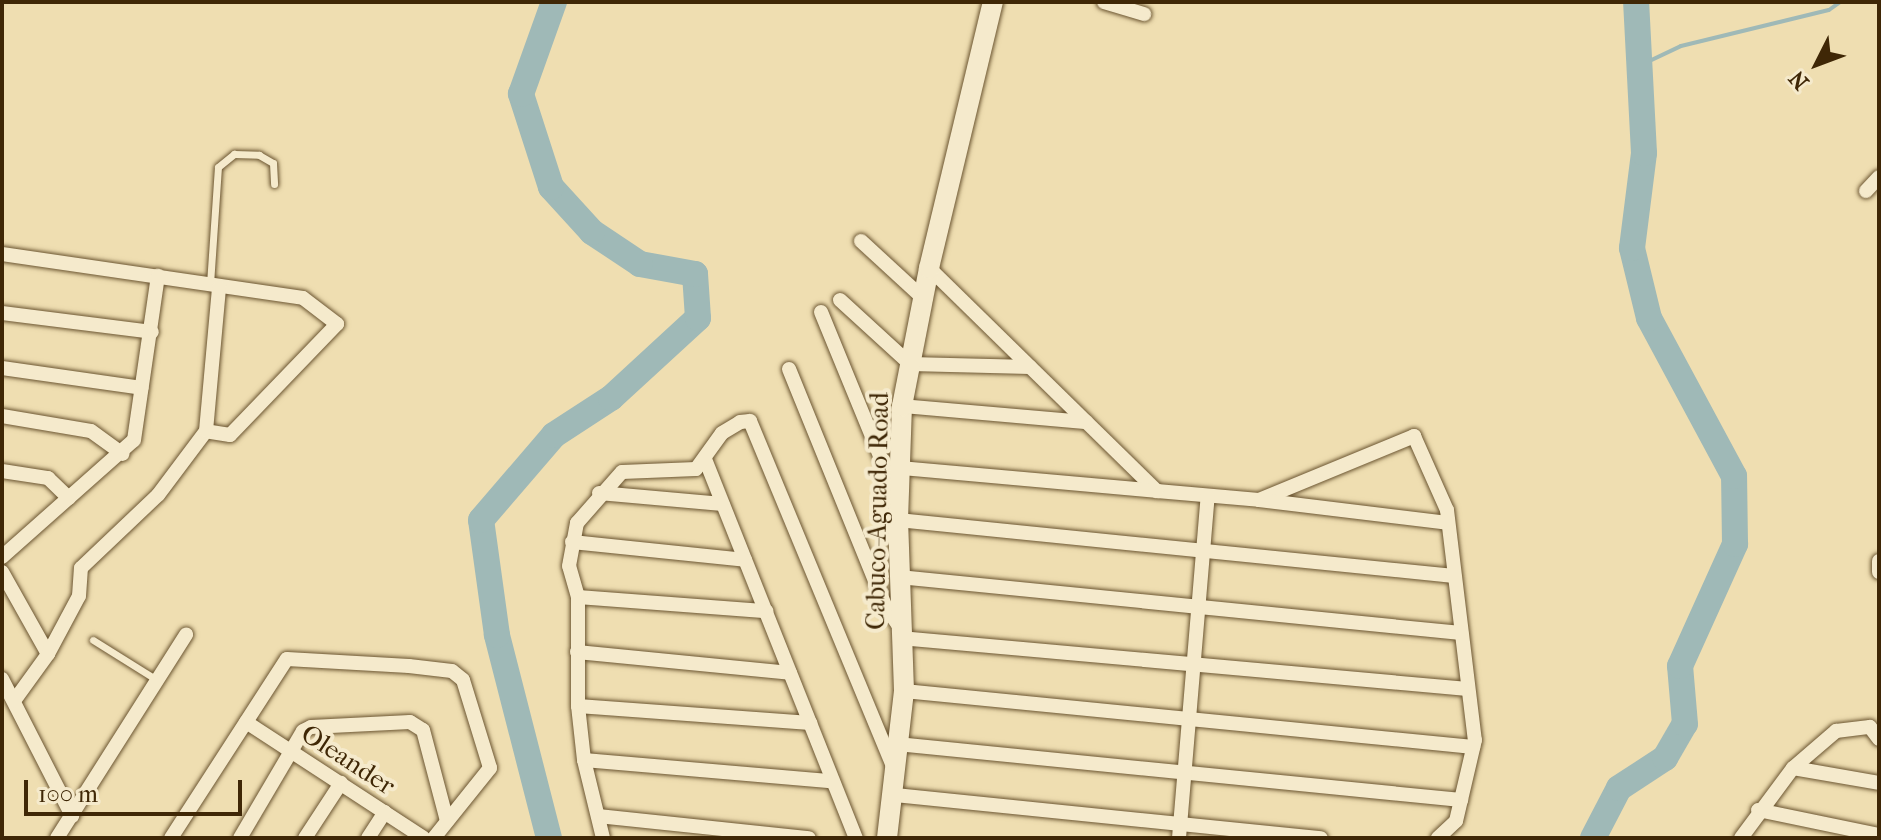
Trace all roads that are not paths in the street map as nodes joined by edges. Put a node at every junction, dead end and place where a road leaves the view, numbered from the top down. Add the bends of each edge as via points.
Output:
1 (993, 2) edge
2 (1104, 2) edge
3 (1144, 14) dead end
4 (1879, 177) edge
5 (274, 184) dead end
6 (1866, 191) dead end
7 (861, 241) dead end
8 (2, 254) edge
9 (929, 268) junction
10 (158, 276) junction
11 (214, 287) junction
12 (923, 298) junction
13 (840, 300) dead end
14 (821, 312) dead end
15 (2, 313) edge
16 (152, 332) junction
17 (910, 364) junction
18 (1030, 367) junction
19 (2, 368) edge
20 (789, 369) dead end
21 (142, 388) junction
22 (902, 406) junction
23 (2, 416) edge
24 (1086, 422) junction
25 (206, 431) junction
26 (123, 454) junction
27 (705, 459) junction
28 (901, 468) junction
29 (2, 471) edge
30 (1157, 491) junction
31 (599, 493) junction
32 (1208, 496) junction
33 (69, 498) junction
34 (1259, 500) junction
35 (723, 504) junction
36 (898, 511) junction
37 (1448, 523) junction
38 (572, 542) junction
39 (1204, 550) junction
40 (2, 557) edge
41 (745, 560) junction
42 (1879, 561) edge
43 (2, 572) edge
44 (1879, 572) edge
45 (1454, 576) junction
46 (899, 577) junction
47 (578, 597) junction
48 (1200, 604) junction
49 (766, 611) junction
50 (1461, 633) junction
51 (901, 634) junction
52 (186, 635) dead end
53 (93, 640) dead end
54 (577, 652) junction
55 (48, 654) junction
56 (1196, 662) junction
57 (790, 673) junction
58 (2, 679) edge
59 (157, 680) junction
60 (1468, 689) junction
61 (904, 691) junction
62 (14, 701) junction
63 (578, 706) junction
64 (1191, 717) junction
65 (246, 722) junction
66 (1874, 722) edge
67 (810, 723) junction
68 (1879, 739) edge
69 (897, 744) junction
70 (1473, 747) junction
71 (292, 752) junction
72 (584, 760) junction
73 (893, 766) junction
74 (1793, 768) junction
75 (1185, 770) junction
76 (831, 781) junction
77 (341, 783) junction
78 (1879, 783) edge
79 (895, 795) junction
80 (1461, 800) junction
81 (1758, 810) junction
82 (385, 812) junction
83 (72, 816) junction
84 (598, 816) junction
85 (447, 821) junction
86 (1179, 831) edge
87 (1879, 835) edge
88 (57, 838) edge
89 (171, 838) edge
90 (240, 838) edge
91 (305, 838) edge
92 (368, 838) edge
93 (424, 838) edge
94 (434, 838) edge
95 (603, 838) edge
96 (809, 838) edge
97 (856, 838) edge
98 (887, 838) edge
99 (1321, 838) edge
100 (1438, 838) edge
101 (1741, 838) edge

1 - 9 street, Cabuco-Aguado Road
2 - 3 street
4 - 6 street
5 - 11 lane via 273,163 259,155 234,154 218,167
7 - 12 street
8 - 10 street
9 - 12 street, Cabuco-Aguado Road
9 - 18 street
10 - 11 street
10 - 16 street
11 - 25 street
11 - 25 street via 303,298 337,324 230,435
12 - 17 street, Cabuco-Aguado Road
13 - 17 street
14 - 36 street
15 - 16 street
16 - 21 street
17 - 18 street
17 - 22 street, Cabuco-Aguado Road
18 - 24 street
19 - 21 street
20 - 51 street
21 - 26 street via 134,440
22 - 24 street
22 - 28 street, Cabuco-Aguado Road
23 - 26 street via 91,431
24 - 30 street
25 - 55 street via 158,495 81,568 79,596
26 - 33 street
27 - 31 street via 688,472 630,469
27 - 35 street
27 - 73 street via 722,433 750,421
28 - 30 street
28 - 36 street, Cabuco-Aguado Road
29 - 33 street via 48,478
30 - 32 street
31 - 35 street
31 - 38 street via 577,523
32 - 34 street
32 - 39 street
33 - 40 street
34 - 37 street
34 - 37 street via 1414,436
35 - 41 street
36 - 39 street
36 - 46 street, Cabuco-Aguado Road
37 - 45 street
38 - 41 street
38 - 47 street via 569,566
39 - 45 street
39 - 48 street
41 - 49 street
42 - 44 street
43 - 55 street
45 - 50 street
46 - 48 street
46 - 51 street, Cabuco-Aguado Road
47 - 49 street
47 - 54 street
48 - 50 street
48 - 56 street
49 - 57 street
50 - 60 street
51 - 56 street
51 - 61 street, Cabuco-Aguado Road
52 - 59 street
53 - 59 lane
54 - 57 street
54 - 63 street
55 - 62 street
56 - 60 street
56 - 64 street
57 - 67 street
58 - 62 street
59 - 83 street
60 - 70 street
61 - 64 street
61 - 69 street, Cabuco-Aguado Road
62 - 83 street
63 - 67 street
63 - 72 street
64 - 70 street
64 - 75 street
65 - 71 street, Oleander
65 - 85 street via 287,659 452,671 469,691 490,768
65 - 89 street
66 - 68 street
66 - 74 street via 1836,731
67 - 76 street
69 - 73 street, Cabuco-Aguado Road
69 - 75 street
70 - 80 street
71 - 77 street, Oleander
71 - 85 street via 311,727 410,722 423,730
71 - 90 street
72 - 76 street
72 - 84 street
73 - 79 street, Cabuco-Aguado Road
74 - 78 street
74 - 81 street
75 - 80 street
75 - 86 street
76 - 97 street
77 - 82 street, Oleander
77 - 91 street
79 - 86 street
79 - 98 street, Cabuco-Aguado Road
80 - 100 street via 1456,821
81 - 87 street
81 - 101 street
82 - 92 street
82 - 93 street, Oleander
83 - 88 street
84 - 95 street
84 - 96 street
85 - 94 street
86 - 99 street

